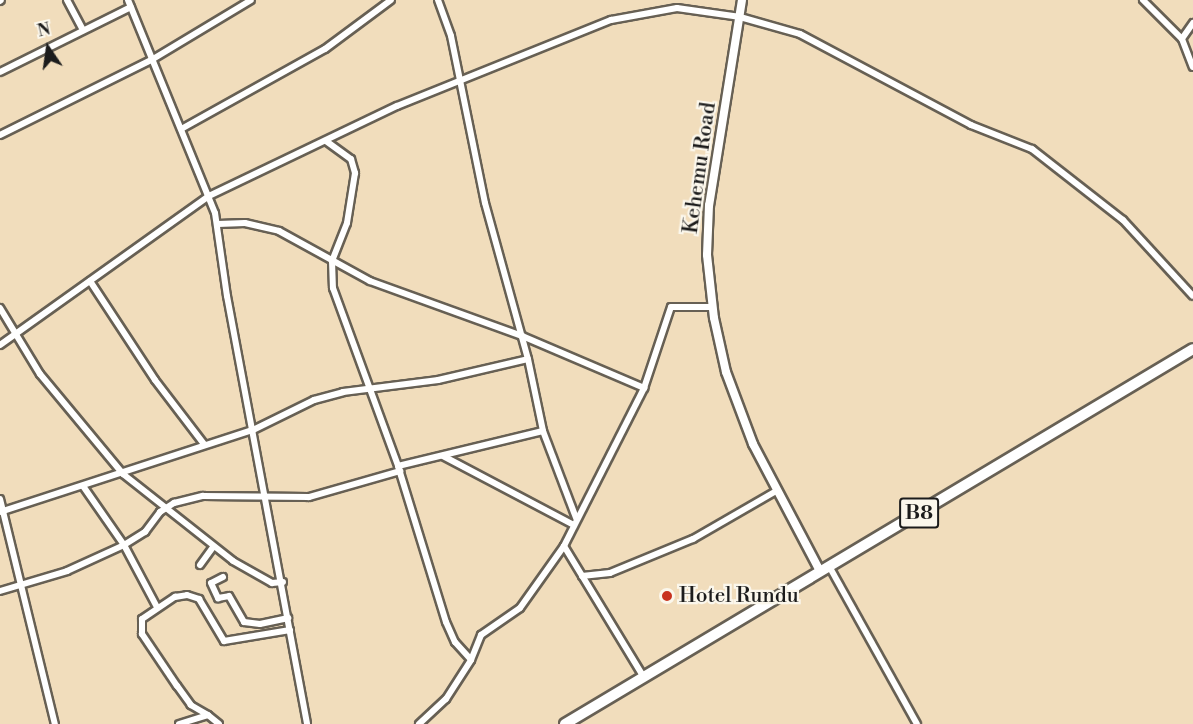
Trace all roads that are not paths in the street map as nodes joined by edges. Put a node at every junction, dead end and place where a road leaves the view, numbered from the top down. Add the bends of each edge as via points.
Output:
1 (66, 0) edge
2 (128, 0) edge
3 (251, 0) edge
4 (391, 0) edge
5 (438, 0) edge
6 (742, 0) edge
7 (1143, 0) edge
8 (131, 7) junction
9 (740, 17) junction
10 (1193, 23) edge
11 (83, 30) junction
12 (1182, 39) junction
13 (153, 59) junction
14 (1193, 67) edge
15 (0, 72) edge
16 (460, 82) junction
17 (183, 128) junction
18 (0, 135) edge
19 (326, 141) junction
20 (209, 196) junction
21 (218, 224) junction
22 (332, 261) junction
23 (90, 281) junction
24 (1193, 296) edge
25 (713, 307) junction
26 (0, 308) edge
27 (15, 334) junction
28 (522, 336) junction
29 (0, 345) edge
30 (1193, 349) edge
31 (528, 359) junction
32 (644, 388) junction
33 (372, 391) junction
34 (253, 430) junction
35 (543, 431) junction
36 (204, 444) junction
37 (443, 456) junction
38 (399, 469) junction
39 (123, 474) junction
40 (83, 486) junction
41 (776, 490) junction
42 (0, 499) edge
43 (267, 499) junction
44 (166, 509) junction
45 (1, 511) edge
46 (574, 521) junction
47 (124, 545) junction
48 (564, 546) junction
49 (213, 547) junction
50 (200, 565) dead end
51 (825, 568) junction
52 (223, 576) dead end
53 (582, 576) junction
54 (283, 582) junction
55 (21, 587) junction
56 (0, 591) edge
57 (157, 607) junction
58 (288, 618) junction
59 (290, 630) junction
60 (471, 660) junction
61 (643, 676) junction
62 (208, 716) junction
63 (585, 719) edge
64 (55, 724) edge
65 (179, 724) edge
66 (219, 724) edge
67 (307, 724) edge
68 (418, 724) edge
69 (565, 724) edge
70 (917, 724) edge

1 - 11 street
2 - 8 street
3 - 13 street
4 - 17 street via 325,49
5 - 16 street via 451,36
6 - 9 street, Kehemu Road
7 - 12 street
8 - 11 street
8 - 13 street
9 - 16 street via 677,8 631,13
9 - 24 street via 800,34 971,125 1032,150 1123,220
9 - 25 street, Kehemu Road via 710,205 707,255
10 - 12 street
11 - 15 street
12 - 14 street
13 - 17 street
13 - 18 street
16 - 19 street via 397,106
16 - 28 street via 492,234
17 - 20 street
19 - 20 street
19 - 22 street via 351,159 355,173 347,223
20 - 21 street
20 - 23 street
21 - 22 street via 268,227
21 - 34 street via 227,296
22 - 28 street via 370,281
22 - 33 street via 333,288
23 - 27 street
23 - 36 street via 155,380
25 - 32 street via 671,307
25 - 41 street, Kehemu Road via 736,403
26 - 27 street
27 - 29 street
27 - 39 street via 59,398
28 - 31 street
28 - 32 street
30 - 51 highway, B8
31 - 33 street
31 - 35 street
32 - 46 street
33 - 34 street via 343,392 314,400
33 - 38 street
34 - 36 street
34 - 43 street
35 - 37 street
35 - 46 street
36 - 39 street
37 - 38 street
37 - 46 street
38 - 43 street via 309,497
38 - 60 street via 446,622 455,642
39 - 40 street
39 - 44 street
40 - 45 street
40 - 47 street
41 - 51 street, Kehemu Road
41 - 53 street via 693,540 610,573
42 - 45 street
43 - 44 street via 203,496 174,503
43 - 54 street
44 - 47 street via 145,532
44 - 49 street
45 - 55 street
46 - 48 street
47 - 55 street
47 - 57 street
48 - 53 street
48 - 60 street via 520,608 481,635
49 - 50 street
49 - 54 street via 254,574 272,583
51 - 61 highway, B8
51 - 70 street
52 - 58 street via 211,583 218,598 229,596 244,622 260,624
53 - 61 street
54 - 58 street
55 - 56 street
55 - 64 street
57 - 59 street via 180,595 199,599 224,641
57 - 62 street via 142,619 142,634 184,696
58 - 59 street
59 - 67 street
60 - 68 street via 446,699
61 - 63 highway, B8
62 - 65 street
62 - 66 street
63 - 69 highway, B8

